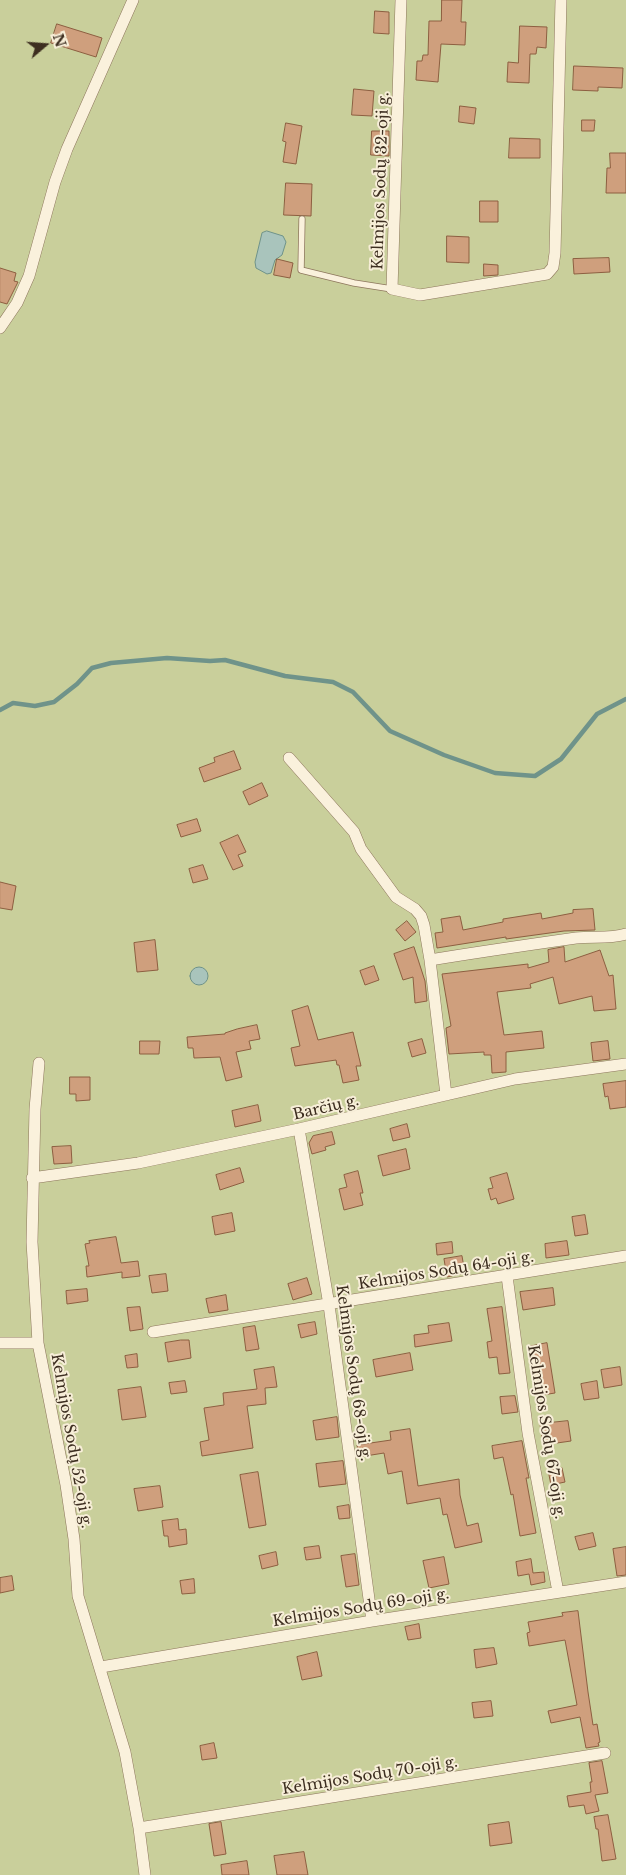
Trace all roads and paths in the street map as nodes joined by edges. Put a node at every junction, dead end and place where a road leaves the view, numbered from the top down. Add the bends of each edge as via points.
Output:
1 (134, 0) edge
2 (402, 0) edge
3 (562, 0) edge
4 (302, 219) dead end
5 (392, 289) junction
6 (0, 328) edge
7 (289, 758) dead end
8 (626, 934) edge
9 (430, 960) junction
10 (39, 1064) dead end
11 (626, 1064) edge
12 (446, 1095) junction
13 (299, 1129) junction
14 (32, 1178) junction
15 (626, 1256) edge
16 (507, 1276) junction
17 (329, 1305) junction
18 (153, 1332) dead end
19 (0, 1343) edge
20 (38, 1343) junction
21 (626, 1582) edge
22 (558, 1592) junction
23 (372, 1621) junction
24 (101, 1667) junction
25 (605, 1753) dead end
26 (139, 1828) junction
27 (146, 1875) edge

1 - 6 street via 67,149 29,276 17,303
2 - 5 street, Kelmijos Sodų 32-oji g.
3 - 5 street, Kelmijos Sodų 32-oji g. via 553,267 540,276 420,295
4 - 5 lane via 301,270
7 - 9 street via 354,832 361,849 396,897 420,916
8 - 9 street via 583,937
9 - 12 street
10 - 14 street, Kelmijos Sodų 52-oji g.
11 - 12 street, Barčių g. via 515,1079
12 - 13 street, Barčių g.
13 - 14 street, Barčių g. via 138,1163
13 - 17 street, Kelmijos Sodų 68-oji g.
14 - 20 street, Kelmijos Sodų 52-oji g.
15 - 16 street, Kelmijos Sodų 64-oji g.
16 - 17 street, Kelmijos Sodų 64-oji g.
16 - 22 street, Kelmijos Sodų 67-oji g. via 528,1433
17 - 18 street, Kelmijos Sodų 64-oji g.
17 - 23 street, Kelmijos Sodų 68-oji g.
19 - 20 street
20 - 24 street, Kelmijos Sodų 52-oji g. via 66,1485 78,1596
21 - 22 street, Kelmijos Sodų 69-oji g.
22 - 23 street, Kelmijos Sodų 69-oji g.
23 - 24 street, Kelmijos Sodų 69-oji g.
24 - 26 street, Kelmijos Sodų 52-oji g. via 125,1752
25 - 26 street, Kelmijos Sodų 70-oji g.
26 - 27 street, Kelmijos Sodų 52-oji g.

